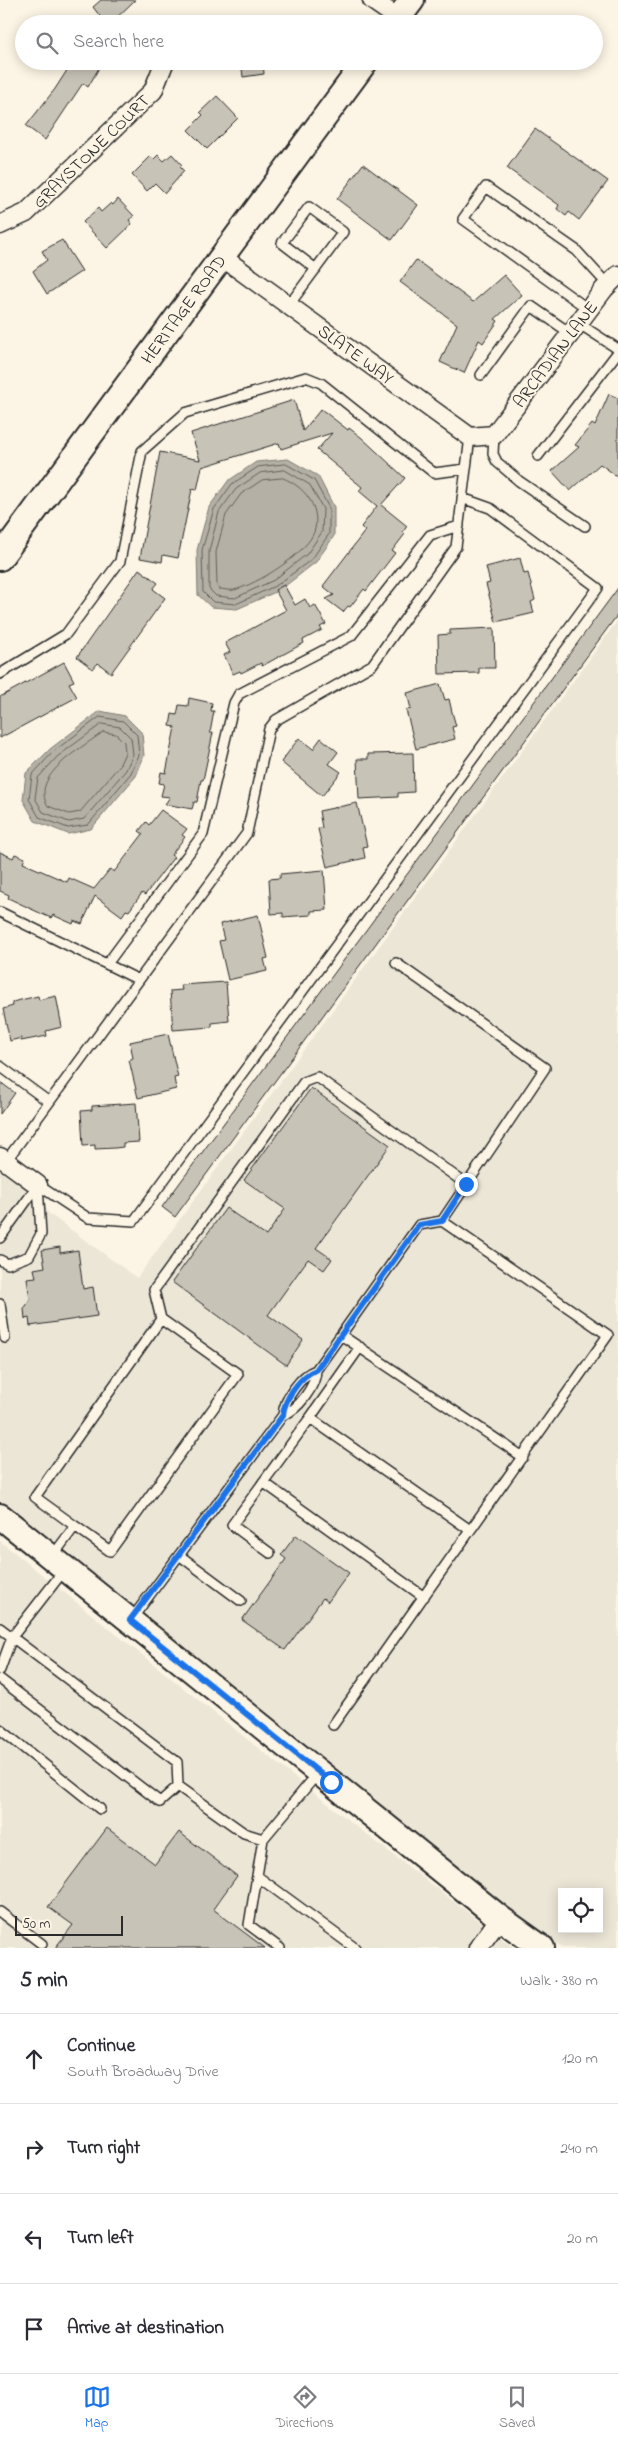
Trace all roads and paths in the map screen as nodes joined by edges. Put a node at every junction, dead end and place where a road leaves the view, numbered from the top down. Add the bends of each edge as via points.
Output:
1 (372, 0) edge
2 (401, 14) edge
3 (162, 70) edge
4 (359, 70) edge
5 (0, 225) edge
6 (222, 257) junction
7 (316, 268) junction
8 (613, 280) edge
9 (289, 306) junction
10 (579, 322) junction
11 (618, 350) edge
12 (481, 375) dead end
13 (494, 435) junction
14 (470, 437) junction
15 (538, 456) dead end
16 (466, 469) junction
17 (462, 498) junction
18 (459, 526) junction
19 (585, 526) dead end
20 (0, 558) edge
21 (0, 674) edge
22 (0, 912) edge
23 (396, 963) dead end
24 (107, 964) junction
25 (139, 980) junction
26 (0, 1066) edge
27 (49, 1102) junction
28 (3, 1159) edge
29 (466, 1184) junction
30 (38, 1185) junction
31 (442, 1221) junction
32 (0, 1238) edge
33 (0, 1260) edge
34 (0, 1304) edge
35 (161, 1319) junction
36 (341, 1335) junction
37 (5, 1338) dead end
38 (360, 1347) junction
39 (310, 1418) junction
40 (522, 1456) junction
41 (263, 1482) junction
42 (0, 1516) edge
43 (75, 1526) junction
44 (470, 1530) junction
45 (270, 1553) dead end
46 (179, 1555) junction
47 (59, 1563) junction
48 (424, 1597) junction
49 (241, 1602) dead end
50 (130, 1620) junction
51 (0, 1628) edge
52 (12, 1637) junction
53 (0, 1670) edge
54 (0, 1679) edge
55 (333, 1725) dead end
56 (0, 1729) edge
57 (319, 1772) junction
58 (178, 1786) junction
59 (100, 1809) dead end
60 (263, 1839) junction
61 (256, 1876) junction
62 (0, 1912) edge
63 (500, 1918) junction
64 (42, 1944) dead end
65 (280, 1948) edge
66 (355, 1948) edge
67 (478, 1948) edge
68 (542, 1948) edge

1 - 2 street
3 - 5 street, GRAYSTONE COURT via 153,92 26,213
4 - 6 main road, HERITAGE ROAD
6 - 9 street, SLATE WAY
6 - 20 main road, HERITAGE ROAD
7 - 7 lane via 343,232 309,207 282,243
7 - 9 lane
8 - 10 street, ARCADIAN LANE
8 - 10 lane via 486,187 463,220
9 - 14 street, SLATE WAY
10 - 11 lane
10 - 12 lane via 531,306
10 - 13 street, ARCADIAN LANE
11 - 15 lane
13 - 14 street
13 - 19 lane via 493,454 497,462
14 - 16 lane
16 - 17 lane
16 - 21 lane via 434,473 321,383 306,377 185,413 142,451 120,561 66,634
17 - 18 lane
17 - 30 lane via 490,508 598,588 134,1221 88,1218
18 - 24 lane via 430,535 351,636 239,694 234,703 203,834
18 - 25 lane via 456,547 372,665 276,720 269,729 247,833
22 - 24 lane
23 - 29 lane via 545,1068
24 - 25 lane
25 - 27 lane
26 - 27 lane
27 - 28 lane
28 - 30 street
29 - 31 lane
29 - 35 lane via 317,1077 304,1082 154,1290
30 - 32 lane
30 - 33 lane via 41,1234 29,1256 8,1264
31 - 36 lane via 419,1225
31 - 40 lane via 608,1335
34 - 37 lane
35 - 43 lane via 35,1497
35 - 43 lane via 238,1374 110,1551
36 - 38 lane
36 - 46 lane via 316,1370 316,1380 293,1411 283,1415
38 - 39 lane
38 - 40 lane
39 - 41 lane
39 - 44 lane
40 - 44 lane
41 - 45 lane via 232,1525
41 - 48 lane
42 - 47 main road
43 - 47 lane
44 - 48 lane
46 - 49 lane
46 - 50 lane
47 - 50 main road
47 - 52 lane
48 - 55 lane
50 - 57 main road
51 - 52 lane
52 - 53 lane
52 - 58 lane via 177,1762
54 - 58 lane via 160,1802
56 - 59 lane
57 - 60 lane
57 - 63 main road
58 - 60 lane via 244,1833
60 - 61 lane
61 - 65 lane via 249,1925
61 - 66 lane
62 - 64 lane
63 - 67 street
63 - 68 main road

